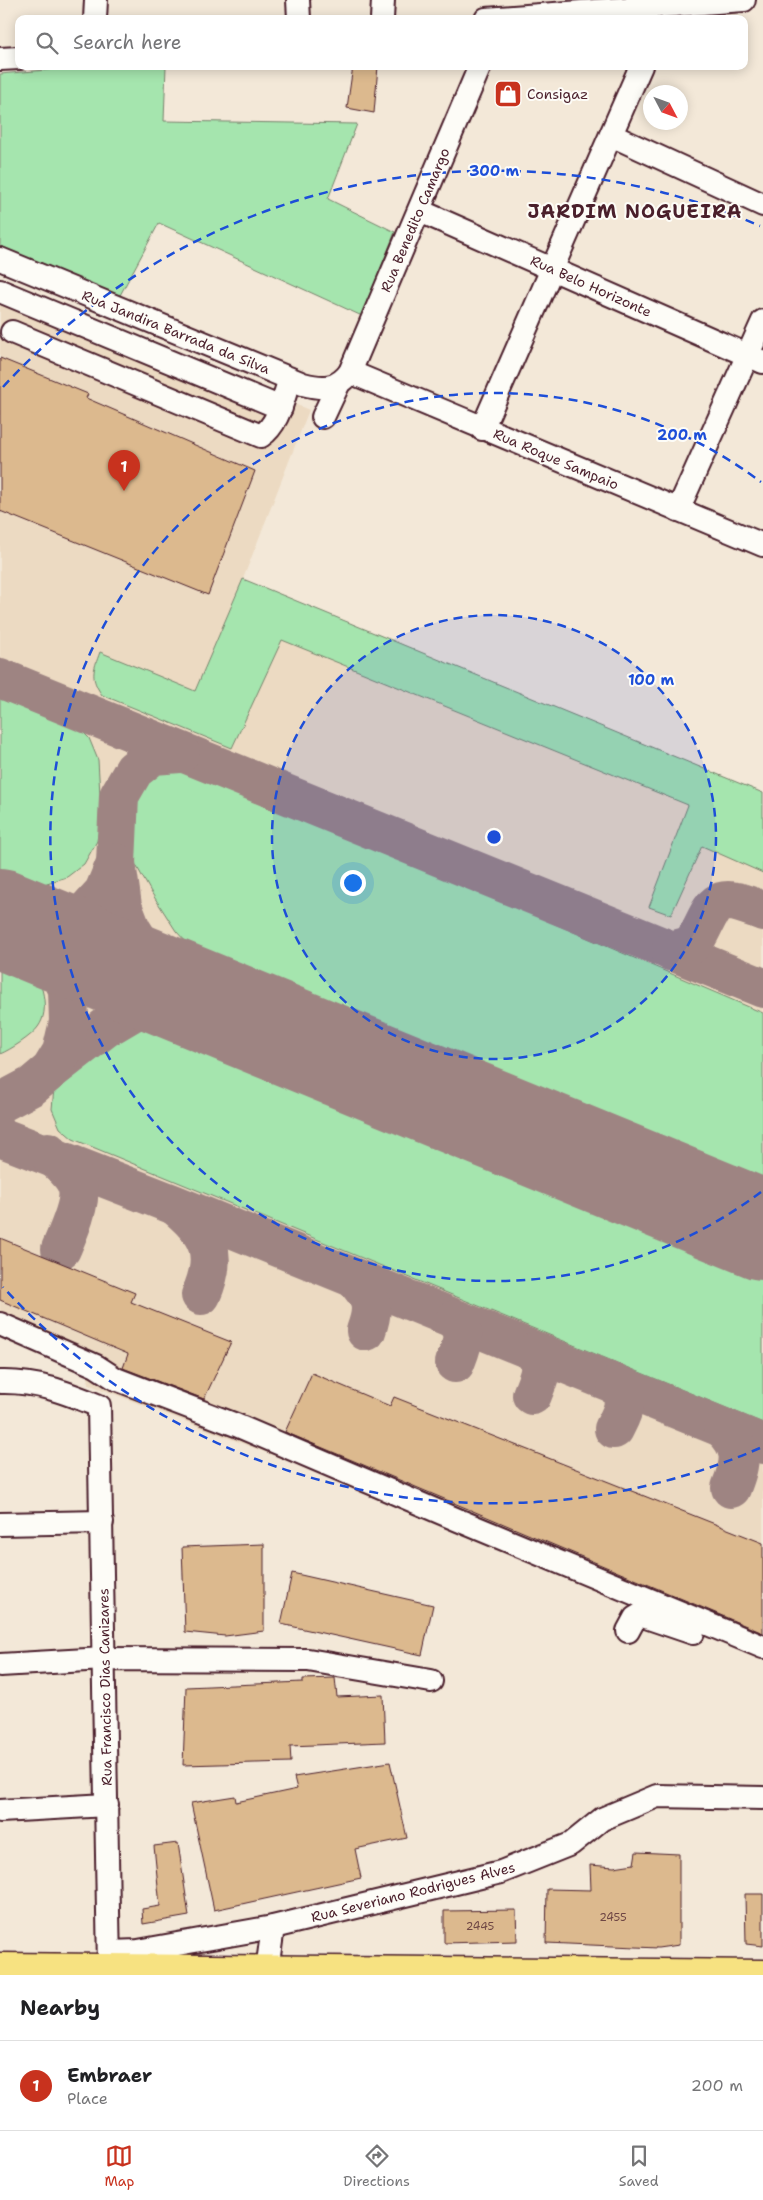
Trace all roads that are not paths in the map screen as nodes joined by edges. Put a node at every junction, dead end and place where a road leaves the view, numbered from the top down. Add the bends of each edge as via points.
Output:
1 (96, 0) edge
2 (298, 0) edge
3 (383, 0) edge
4 (744, 0) edge
5 (702, 1) edge
6 (665, 9) edge
7 (95, 15) edge
8 (299, 15) edge
9 (382, 15) edge
10 (552, 15) edge
11 (15, 58) edge
12 (0, 60) edge
13 (478, 70) edge
14 (639, 70) edge
15 (611, 135) junction
16 (763, 206) edge
17 (420, 211) junction
18 (0, 259) edge
19 (552, 269) junction
20 (0, 291) edge
21 (763, 321) edge
22 (12, 332) dead end
23 (101, 333) junction
24 (755, 359) edge
25 (92, 365) junction
26 (290, 379) junction
27 (344, 379) junction
28 (280, 408) junction
29 (323, 417) dead end
30 (482, 429) junction
31 (678, 510) junction
32 (763, 545) edge
33 (0, 1324) edge
34 (0, 1382) edge
35 (102, 1522) junction
36 (0, 1524) edge
37 (628, 1631) dead end
38 (763, 1647) edge
39 (104, 1659) junction
40 (763, 1662) edge
41 (0, 1665) edge
42 (431, 1682) dead end
43 (763, 1798) edge
44 (107, 1805) junction
45 (0, 1811) edge
46 (273, 1927) junction
47 (109, 1960) junction
48 (0, 1967) edge
49 (267, 1970) junction
50 (0, 1973) edge
51 (763, 1974) edge
52 (422, 1975) edge

1 - 7 street
2 - 8 street
3 - 9 street
4 - 5 street
5 - 6 street
6 - 10 street
11 - 12 street
13 - 17 street, Rua Benedito Camargo
14 - 15 street
15 - 16 street
15 - 19 street
17 - 19 street, Rua Belo Horizonte
17 - 27 street, Rua Benedito Camargo
18 - 26 street, Rua Jandira Barrada da Silva
19 - 24 street, Rua Belo Horizonte
19 - 30 street
20 - 23 street
21 - 24 street
22 - 25 street
23 - 25 street
23 - 28 street
24 - 31 street
25 - 28 street via 260,436 269,430
26 - 27 street, Rua Jandira Barrada da Silva via 321,389
26 - 28 street
27 - 29 street, Rua Benedito Camargo
27 - 30 street, Rua Roque Sampaio
30 - 31 street, Rua Roque Sampaio
31 - 32 street, Rua Roque Sampaio
33 - 38 street via 96,1366 116,1379 236,1425
34 - 35 street, Rua Francisco Dias Canizares via 16,1381 54,1388 99,1406
35 - 36 street
35 - 39 street, Rua Francisco Dias Canizares
37 - 40 street via 640,1615
39 - 41 street
39 - 42 street via 308,1660
39 - 44 street, Rua Francisco Dias Canizares
43 - 46 street, Rua Severiano Rodrigues Alves via 657,1796 602,1819 571,1844 501,1872
44 - 45 street
44 - 47 street, Rua Francisco Dias Canizares
46 - 47 street, Rua Severiano Rodrigues Alves via 138,1951
46 - 49 street
47 - 48 main road
47 - 49 main road
49 - 51 main road
50 - 52 street

